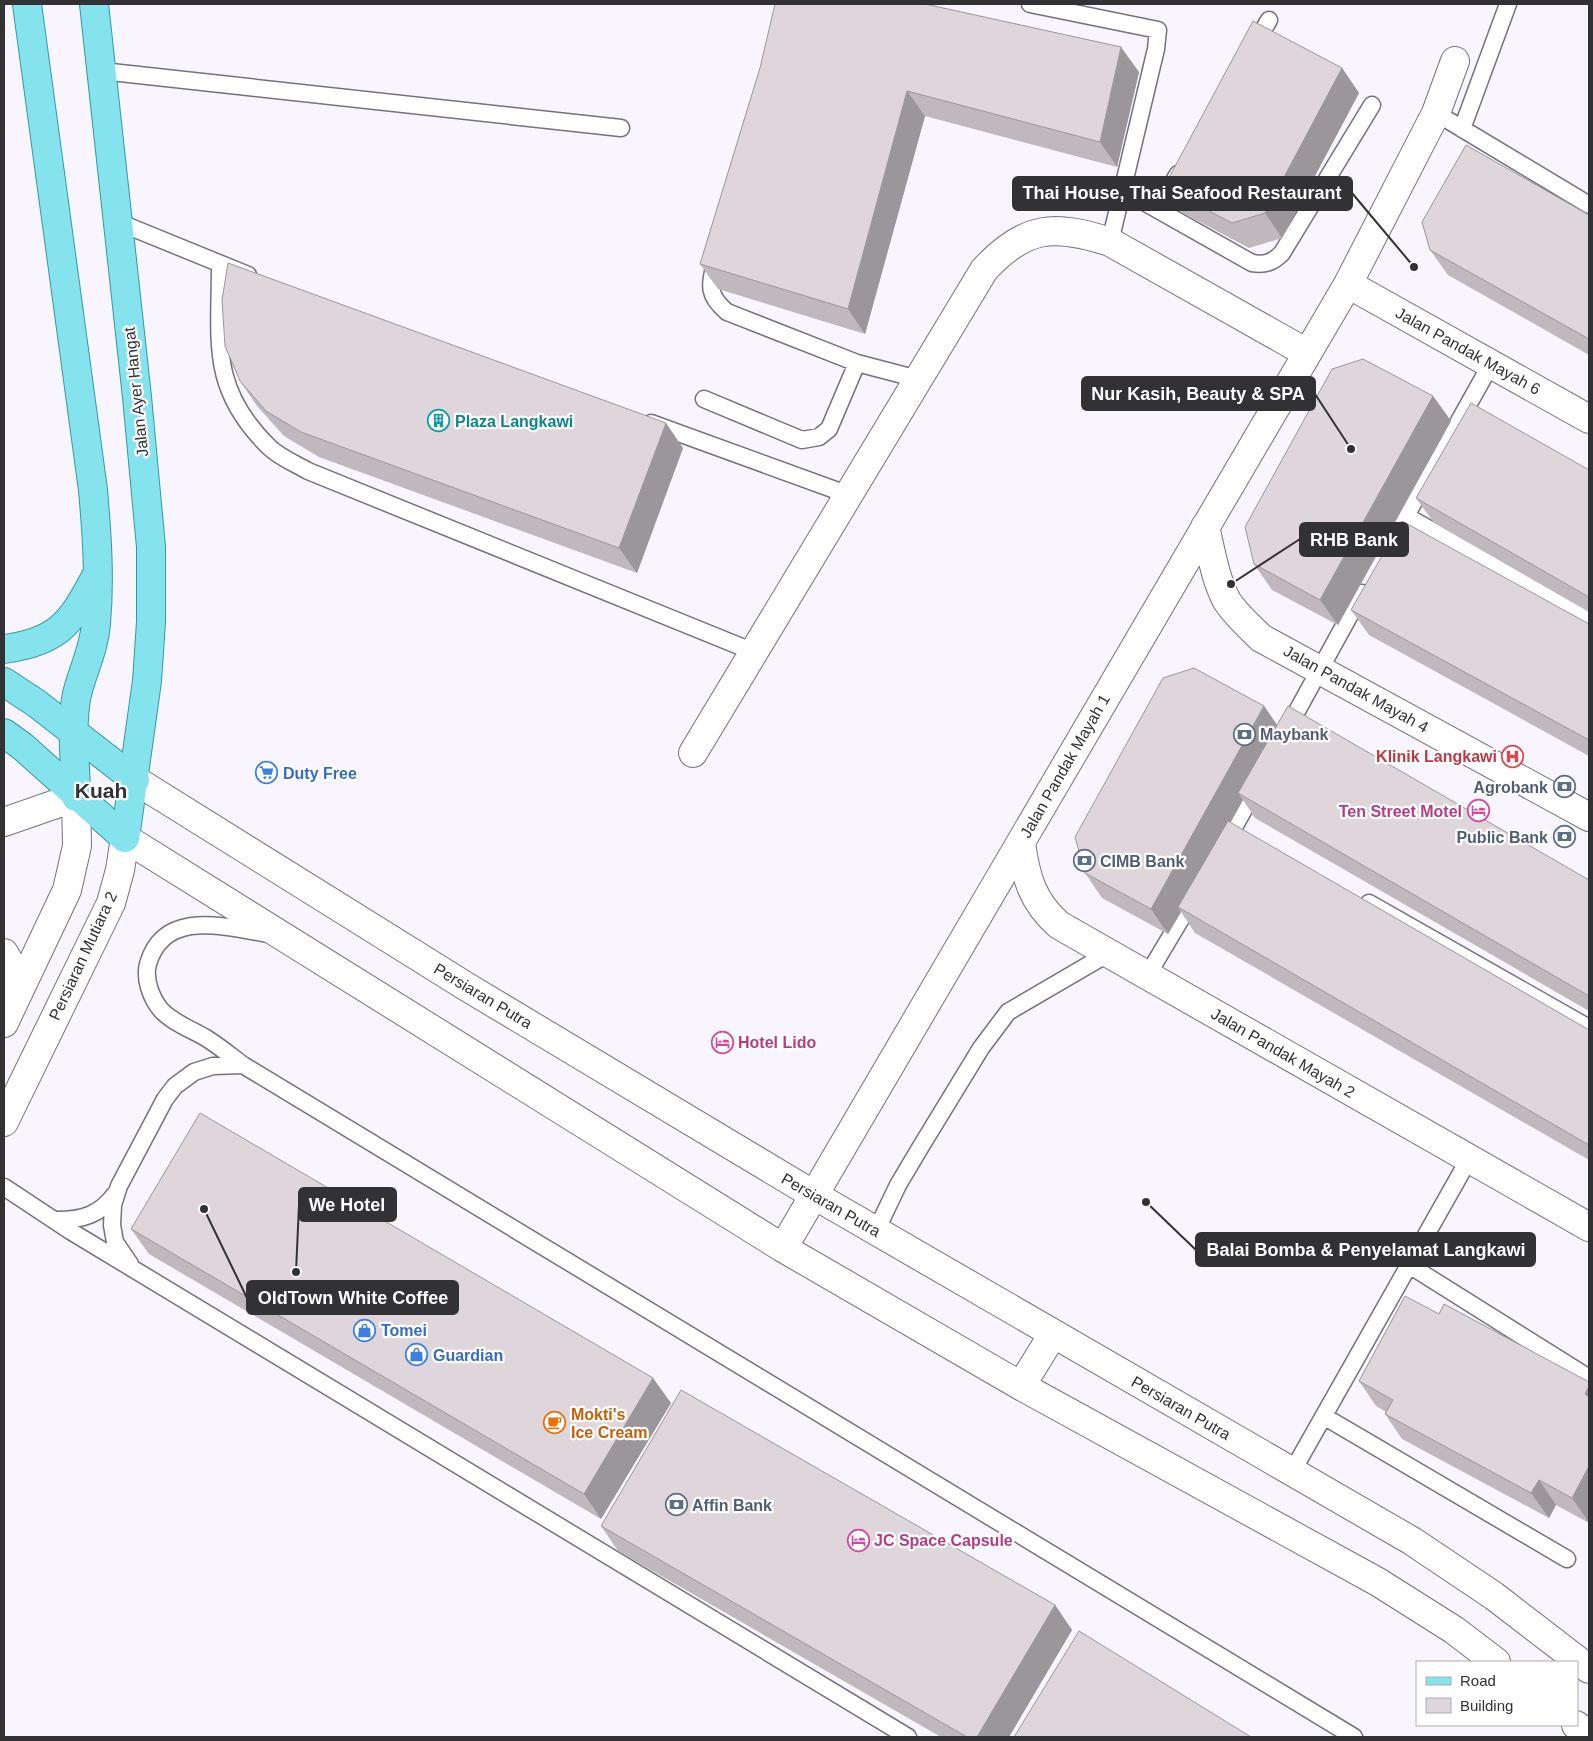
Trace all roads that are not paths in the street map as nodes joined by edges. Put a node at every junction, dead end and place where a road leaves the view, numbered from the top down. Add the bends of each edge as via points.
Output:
1 (27, 4) edge
2 (94, 4) edge
3 (1030, 4) edge
4 (1508, 4) edge
5 (1269, 20) dead end
6 (1248, 54) edge
7 (1455, 61) dead end
8 (102, 71) junction
9 (1372, 105) dead end
10 (1436, 114) junction
11 (621, 128) dead end
12 (1462, 129) junction
13 (1188, 157) edge
14 (1121, 188) junction
15 (1589, 205) edge
16 (1157, 209) junction
17 (118, 222) junction
18 (1110, 242) junction
19 (719, 246) edge
20 (220, 265) junction
21 (267, 282) edge
22 (1348, 284) junction
23 (1307, 353) junction
24 (857, 363) junction
25 (1491, 364) junction
26 (918, 379) junction
27 (704, 399) dead end
28 (633, 416) edge
29 (1589, 419) edge
30 (849, 495) junction
31 (1406, 516) junction
32 (1205, 526) junction
33 (1382, 558) edge
34 (100, 570) junction
35 (1372, 575) edge
36 (1589, 619) edge
37 (4, 649) edge
38 (754, 652) junction
39 (1320, 669) junction
40 (4, 682) edge
41 (4, 733) edge
42 (75, 735) junction
43 (1277, 748) edge
44 (693, 753) dead end
45 (1263, 774) edge
46 (135, 780) junction
47 (76, 797) junction
48 (1589, 817) edge
49 (4, 822) edge
50 (1234, 827) junction
51 (1252, 836) edge
52 (125, 838) junction
53 (1020, 843) junction
54 (1215, 860) edge
55 (1200, 885) edge
56 (1356, 896) edge
57 (278, 936) junction
58 (4, 953) edge
59 (1109, 953) junction
60 (1147, 976) junction
61 (20, 989) junction
62 (4, 1023) edge
63 (1589, 1028) edge
64 (243, 1065) junction
65 (4, 1122) edge
66 (1469, 1159) junction
67 (119, 1186) junction
68 (4, 1187) edge
69 (814, 1196) junction
70 (57, 1220) junction
71 (1589, 1227) edge
72 (876, 1231) junction
73 (783, 1248) junction
74 (1409, 1266) junction
75 (139, 1272) junction
76 (1053, 1334) junction
77 (1589, 1378) edge
78 (1021, 1386) junction
79 (1325, 1417) junction
80 (1292, 1472) junction
81 (1568, 1559) dead end
82 (1495, 1661) edge
83 (1589, 1669) edge
84 (1577, 1726) edge
85 (1589, 1735) edge
86 (908, 1737) edge
87 (1354, 1737) edge

1 - 34 main road via 93,490
2 - 8 main road, Jalan Ayer Hangat
3 - 14 lane via 1158,30
4 - 12 lane
5 - 6 lane
7 - 10 street, Jalan Pandak Mayah 1
8 - 11 lane
8 - 17 main road, Jalan Ayer Hangat
9 - 16 lane via 1282,253 1274,261 1252,264
10 - 12 lane
10 - 22 street, Jalan Pandak Mayah 1
12 - 15 lane
13 - 16 lane
14 - 16 lane
14 - 18 lane
17 - 20 lane
17 - 46 main road, Jalan Ayer Hangat via 151,547 148,681
18 - 23 street
18 - 26 street via 1078,232 1051,230 1025,237 1002,251 984,270
19 - 24 lane via 710,285 715,301 727,312
20 - 21 lane
20 - 38 lane via 220,354 224,379 238,411 270,448 308,471
22 - 23 street, Jalan Pandak Mayah 1
22 - 25 street, Jalan Pandak Mayah 6
23 - 32 street, Jalan Pandak Mayah 1
24 - 26 lane
24 - 27 lane via 829,429 819,437 802,440
25 - 29 street, Jalan Pandak Mayah 6
25 - 31 lane
26 - 30 street
28 - 30 lane
30 - 38 street
31 - 33 lane
31 - 36 lane
32 - 39 street, Jalan Pandak Mayah 4 via 1214,566 1227,600 1240,619 1261,638
32 - 53 street, Jalan Pandak Mayah 1
34 - 37 main road via 78,612 56,633 29,646
34 - 42 main road via 96,626 78,693
35 - 39 lane
38 - 44 street
39 - 43 lane
39 - 48 street, Jalan Pandak Mayah 4
40 - 42 main road, Persiaran Putra
41 - 47 main road
42 - 46 main road, Persiaran Putra
42 - 47 main road
45 - 50 lane
46 - 52 main road, Persiaran Mutiara 2
46 - 69 street, Persiaran Putra via 467,987
47 - 49 street
47 - 52 main road
47 - 61 street via 77,846 67,890
50 - 51 lane
50 - 54 lane
52 - 57 street
52 - 65 street, Persiaran Mutiara 2 via 111,904
53 - 59 street, Jalan Pandak Mayah 2 via 1032,892 1043,911 1060,925
53 - 69 street, Jalan Pandak Mayah 1
55 - 60 lane
56 - 63 lane
57 - 64 lane via 217,925 177,929 162,937 153,948 147,968 149,991 161,1010
57 - 73 street
58 - 61 street
59 - 60 street, Jalan Pandak Mayah 2
59 - 72 lane via 1008,1012 981,1048 925,1140
60 - 66 street, Jalan Pandak Mayah 2
61 - 62 street
64 - 67 lane via 213,1066 194,1072 175,1086
64 - 87 lane
66 - 71 street, Jalan Pandak Mayah 2
66 - 74 lane
67 - 70 lane via 102,1209 88,1217
67 - 75 lane via 113,1205 115,1242
68 - 70 lane
69 - 72 street, Persiaran Putra
69 - 73 street, Jalan Pandak Mayah 1
70 - 75 lane
72 - 76 street, Persiaran Putra
73 - 78 street
74 - 77 lane
74 - 79 lane
75 - 86 lane
76 - 78 street
76 - 80 street, Persiaran Putra
78 - 82 street via 1378,1582 1454,1630
79 - 80 lane
79 - 81 lane
80 - 83 street, Persiaran Putra via 1412,1541 1494,1596
84 - 85 street

